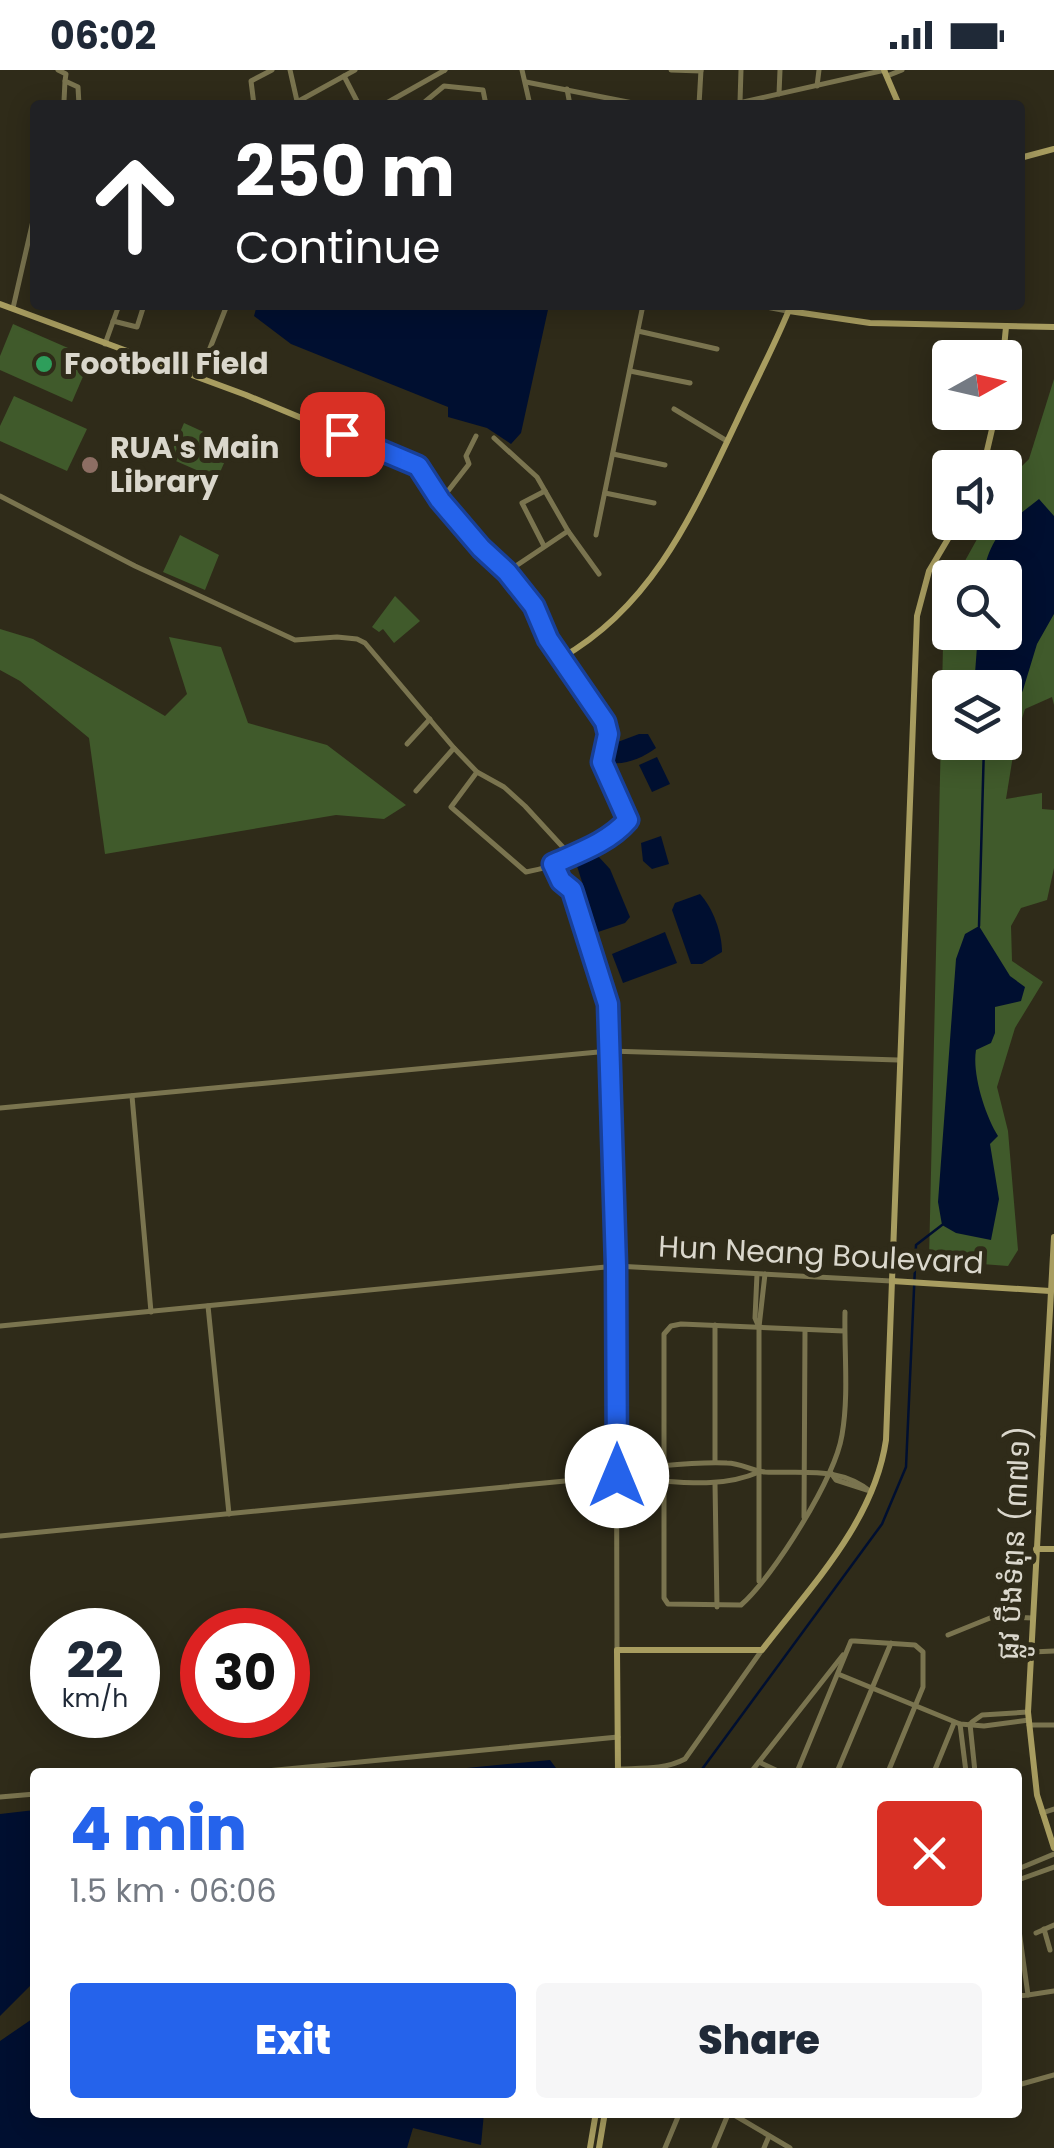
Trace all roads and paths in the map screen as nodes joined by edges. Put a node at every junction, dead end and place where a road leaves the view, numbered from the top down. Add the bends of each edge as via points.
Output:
1 (58, 70) edge
2 (272, 70) edge
3 (290, 70) edge
4 (355, 70) edge
5 (426, 70) edge
6 (445, 70) edge
7 (522, 70) edge
8 (671, 70) edge
9 (741, 70) edge
10 (780, 70) edge
11 (819, 70) edge
12 (902, 70) edge
13 (701, 71) edge
14 (885, 72) edge
15 (344, 76) junction
16 (431, 78) junction
17 (65, 81) junction
18 (526, 82) junction
19 (817, 86) junction
20 (567, 89) junction
21 (778, 94) junction
22 (607, 96) junction
23 (64, 100) edge
24 (79, 100) edge
25 (254, 100) edge
26 (296, 100) edge
27 (302, 100) edge
28 (356, 100) edge
29 (392, 100) edge
30 (427, 100) edge
31 (485, 100) edge
32 (529, 100) edge
33 (569, 100) edge
34 (607, 100) edge
35 (623, 100) edge
36 (699, 100) edge
37 (740, 100) edge
38 (753, 100) edge
39 (897, 100) edge
40 (1054, 150) edge
41 (1025, 157) edge
42 (30, 234) edge
43 (0, 304) edge
44 (13, 308) junction
45 (117, 310) edge
46 (142, 310) edge
47 (225, 310) edge
48 (642, 310) edge
49 (789, 310) edge
50 (801, 310) edge
51 (114, 321) junction
52 (1006, 327) junction
53 (1054, 327) edge
54 (638, 331) junction
55 (1005, 340) edge
56 (105, 344) junction
57 (718, 348) dead end
58 (630, 371) junction
59 (198, 378) junction
60 (690, 383) dead end
61 (674, 409) dead end
62 (476, 436) dead end
63 (494, 438) dead end
64 (727, 441) junction
65 (612, 454) junction
66 (665, 464) dead end
67 (545, 491) junction
68 (604, 493) junction
69 (0, 498) edge
70 (440, 500) junction
71 (654, 504) dead end
72 (568, 531) junction
73 (596, 535) dead end
74 (947, 540) edge
75 (544, 546) junction
76 (507, 572) junction
77 (600, 574) dead end
78 (562, 658) junction
79 (430, 719) junction
80 (407, 744) dead end
81 (454, 748) junction
82 (477, 772) junction
83 (416, 791) dead end
84 (571, 856) junction
85 (553, 864) junction
86 (609, 1051) junction
87 (898, 1060) junction
88 (132, 1096) junction
89 (0, 1108) edge
90 (1054, 1236) edge
91 (616, 1266) junction
92 (761, 1274) junction
93 (892, 1281) junction
94 (1050, 1290) junction
95 (208, 1306) junction
96 (151, 1312) junction
97 (845, 1312) dead end
98 (715, 1325) junction
99 (0, 1326) edge
100 (759, 1327) junction
101 (806, 1330) junction
102 (844, 1332) junction
103 (715, 1462) junction
104 (664, 1466) junction
105 (640, 1469) junction
106 (759, 1472) junction
107 (804, 1472) junction
108 (830, 1473) junction
109 (617, 1475) junction
110 (640, 1478) junction
111 (664, 1480) junction
112 (715, 1483) junction
113 (870, 1491) junction
114 (229, 1514) junction
115 (804, 1521) junction
116 (0, 1536) edge
117 (1054, 1548) edge
118 (1036, 1549) junction
119 (759, 1584) junction
120 (717, 1607) junction
121 (1032, 1618) junction
122 (948, 1635) dead end
123 (891, 1643) junction
124 (848, 1649) junction
125 (617, 1650) junction
126 (762, 1650) junction
127 (1054, 1651) edge
128 (1030, 1652) junction
129 (838, 1674) junction
130 (872, 1689) junction
131 (916, 1708) junction
132 (1029, 1719) junction
133 (957, 1723) junction
134 (970, 1724) junction
135 (1054, 1726) edge
136 (618, 1738) junction
137 (758, 1762) junction
138 (299, 1768) edge
139 (618, 1768) edge
140 (658, 1768) edge
141 (754, 1768) edge
142 (771, 1768) edge
143 (798, 1768) edge
144 (839, 1768) edge
145 (890, 1768) edge
146 (936, 1768) edge
147 (965, 1768) edge
148 (975, 1768) edge
149 (30, 1794) edge
150 (0, 1797) edge
151 (1054, 1810) edge
152 (1042, 1813) junction
153 (1054, 1851) edge
154 (1022, 1867) edge
155 (1054, 1867) edge
156 (1022, 1879) edge
157 (1054, 1925) edge
158 (1044, 1930) junction
159 (1036, 1933) dead end
160 (1050, 1950) dead end
161 (1022, 1952) edge
162 (1054, 1991) edge
163 (1028, 1995) junction
164 (1022, 1996) edge
165 (1054, 2076) edge
166 (1022, 2084) edge
167 (597, 2118) edge
168 (602, 2118) edge
169 (678, 2118) edge
170 (726, 2118) edge
171 (738, 2118) edge
172 (598, 2124) junction
173 (769, 2136) junction
174 (590, 2148) edge
175 (599, 2148) edge
176 (665, 2148) edge
177 (714, 2148) edge
178 (764, 2148) edge
179 (790, 2148) edge

1 - 17 street
2 - 25 street via 252,81
3 - 26 street
4 - 15 street
5 - 16 street
6 - 16 street
7 - 18 street
8 - 13 street
9 - 37 street
10 - 21 street
11 - 19 street
12 - 14 street
13 - 36 street
14 - 19 street
14 - 39 street
15 - 27 street
15 - 28 street
16 - 29 street
17 - 23 street
17 - 24 street via 78,87
18 - 20 street
18 - 32 street
19 - 21 street
20 - 22 street
20 - 33 street
21 - 38 street
22 - 34 street
22 - 35 street
30 - 31 street via 444,86 484,90
40 - 41 street
42 - 44 street
43 - 44 street
44 - 56 street
45 - 51 street
46 - 51 street via 137,326
47 - 59 street
48 - 54 street
49 - 64 street
50 - 52 street via 870,323
51 - 56 street
52 - 53 street
52 - 55 street
54 - 57 street
54 - 58 street
56 - 59 street
58 - 60 street
58 - 65 street
59 - 70 street via 418,466
61 - 64 street
62 - 70 street via 468,464
63 - 67 street
64 - 78 street via 688,525 649,580 610,622
65 - 66 street
65 - 68 street
67 - 72 street
67 - 75 street via 522,503
68 - 71 street
68 - 73 street
69 - 79 street via 295,640 357,638
70 - 76 street
72 - 75 street
72 - 77 street
74 - 87 street via 929,571 917,616
75 - 76 street
76 - 78 street
78 - 84 street via 605,722 602,762 628,820
79 - 80 street
79 - 81 street
81 - 82 street
81 - 83 street
82 - 84 street via 514,796
82 - 85 street via 451,807 524,871
84 - 85 street
85 - 86 street via 572,890 608,1004
86 - 87 street
86 - 88 street
86 - 91 street
87 - 93 street
88 - 89 street
88 - 96 street
90 - 94 street, ផ្លូវ បឹងទំពុន (៣៧១)
91 - 92 street, Hun Neang Boulevard
91 - 95 street
91 - 109 street, Hun Neang Boulevard
92 - 93 street, Hun Neang Boulevard
92 - 100 street
93 - 94 street, Hun Neang Boulevard
93 - 113 street via 886,1440
94 - 118 street, ផ្លូវ បឹងទំពុន (៣៧១)
95 - 96 street
95 - 114 street
96 - 99 street
97 - 102 street
98 - 100 street
98 - 103 street
98 - 104 street via 681,1324 664,1334
100 - 101 street
100 - 106 street
101 - 102 street
101 - 107 street
102 - 108 street via 843,1432
103 - 104 street
103 - 106 street
104 - 105 street
104 - 111 street
105 - 109 street
105 - 110 street
106 - 107 street
106 - 112 street
106 - 119 street
107 - 108 street
107 - 115 street
108 - 113 street
108 - 115 street
109 - 110 street
109 - 114 street
109 - 125 street, Hun Neang Boulevard
110 - 111 street
111 - 112 street
111 - 120 street via 664,1598 672,1606
112 - 120 street
113 - 126 street via 848,1538
114 - 116 street
115 - 119 street
117 - 118 street
118 - 121 street, ផ្លូវ បឹងទំពុន (៣៧១)
119 - 120 street via 741,1605
121 - 122 street via 995,1616
121 - 128 street, ផ្លូវ បឹងទំពុន (៣៧១)
123 - 124 street via 852,1641
123 - 130 street
123 - 131 street via 915,1644 923,1652
124 - 129 street
124 - 137 street
125 - 126 street
125 - 136 street, Hun Neang Boulevard
126 - 140 street via 686,1759
127 - 128 street
128 - 132 street, ផ្លូវ បឹងទំពុន (៣៧១)
129 - 130 street
129 - 143 street
130 - 131 street
130 - 144 street
131 - 133 street
131 - 145 street
132 - 134 street via 982,1716
132 - 135 street
132 - 152 street, ផ្លូវ បឹងទំពុន (៣៧១)
133 - 134 street
133 - 146 street
133 - 147 street
134 - 148 street
136 - 138 street
136 - 139 street, Hun Neang Boulevard
137 - 141 street
137 - 142 street
149 - 150 street
151 - 152 street
152 - 153 street, ផ្លូវ បឹងទំពុន (៣៧១)
153 - 154 street
155 - 156 street
157 - 158 street
158 - 159 street
158 - 160 street
161 - 163 street
162 - 163 street
163 - 164 street
165 - 166 street
167 - 172 street
168 - 172 street
169 - 176 street
170 - 177 street
171 - 173 street
172 - 174 street
172 - 175 street
173 - 178 street
173 - 179 street

